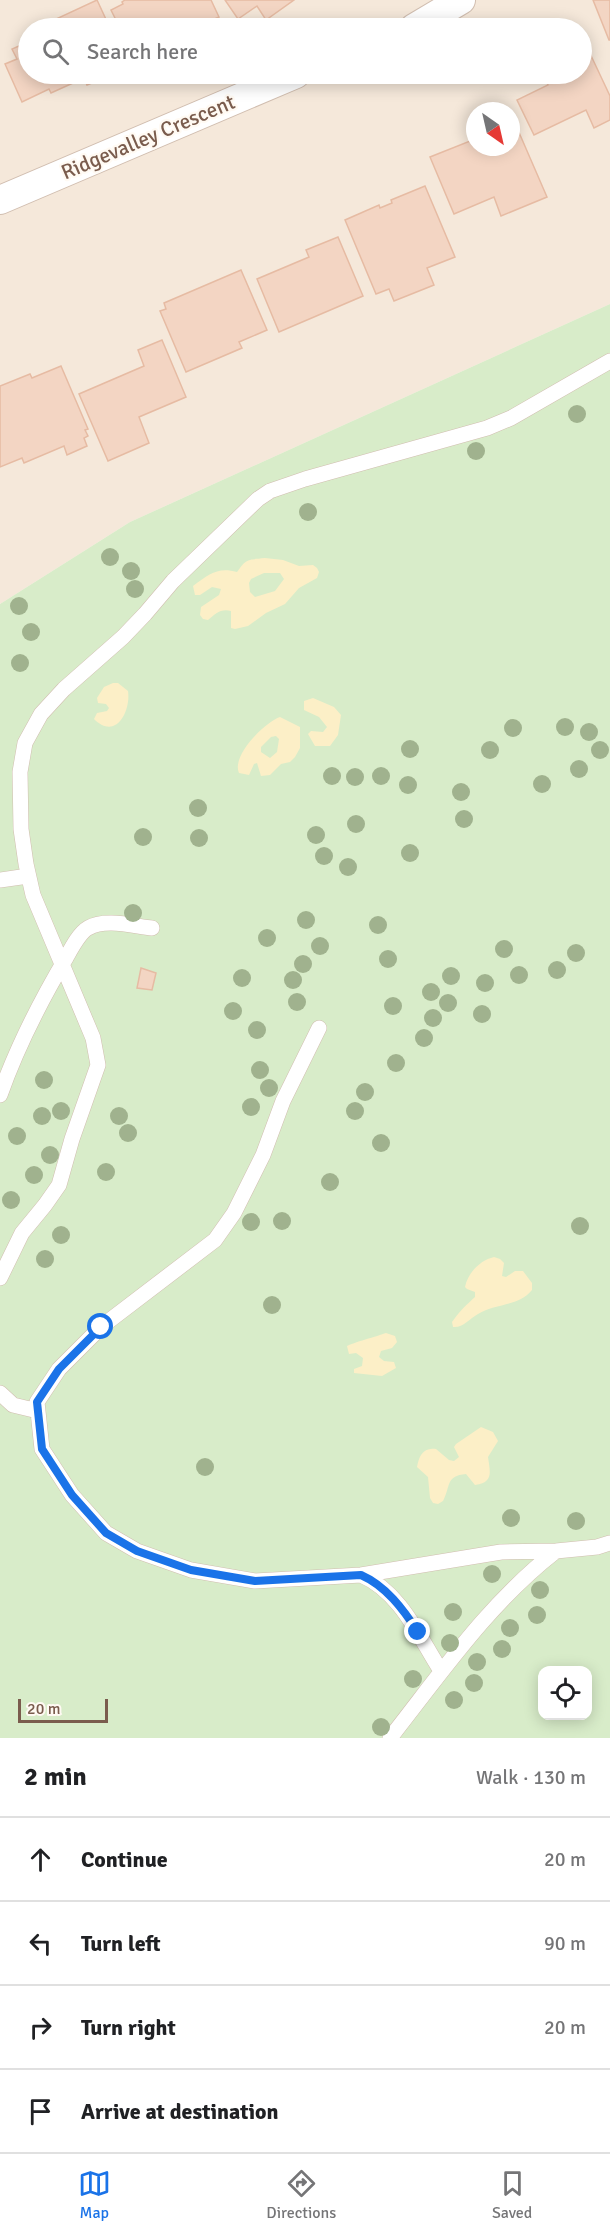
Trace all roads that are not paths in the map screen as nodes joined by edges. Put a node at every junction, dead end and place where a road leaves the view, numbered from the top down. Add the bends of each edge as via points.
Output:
1 (461, 0) edge
2 (431, 18) edge
3 (273, 84) edge
4 (0, 200) edge
5 (610, 361) edge
6 (28, 876) junction
7 (0, 880) edge
8 (152, 928) dead end
9 (62, 965) junction
10 (319, 1028) dead end
11 (0, 1095) edge
12 (0, 1278) edge
13 (0, 1394) edge
14 (38, 1411) junction
15 (610, 1543) edge
16 (556, 1551) junction
17 (361, 1575) junction
18 (441, 1671) junction
19 (390, 1738) edge

1 - 2 street
3 - 4 street, Ridgevalley Crescent
5 - 6 lane via 487,428 305,479 258,499 173,581 123,637 41,714 25,743 20,772 21,828
6 - 7 lane
6 - 9 lane
8 - 9 lane via 105,923 87,928
9 - 11 lane via 25,1033
9 - 12 lane via 93,1038 98,1065 59,1185 22,1233
10 - 14 lane via 283,1101 263,1155 234,1213 215,1240 101,1327 59,1369 37,1402
13 - 14 lane via 14,1405
14 - 17 lane via 42,1449 72,1495 106,1533 137,1551 191,1570 255,1581
15 - 16 lane
16 - 17 lane via 501,1552
16 - 18 lane via 505,1596
17 - 18 lane via 391,1596
18 - 19 lane

